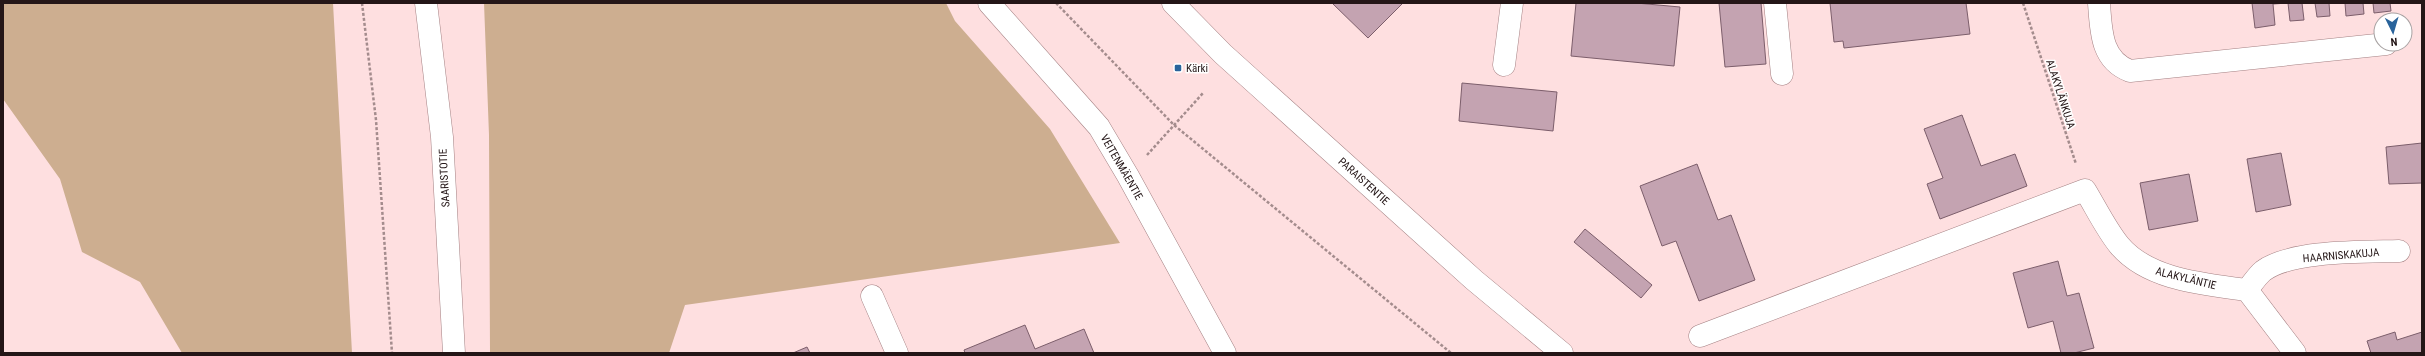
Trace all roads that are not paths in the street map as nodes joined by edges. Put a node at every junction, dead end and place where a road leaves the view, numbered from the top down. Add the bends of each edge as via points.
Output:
1 (426, 3) edge
2 (988, 3) edge
3 (1173, 3) edge
4 (1512, 3) edge
5 (1775, 3) edge
6 (2099, 3) edge
7 (2373, 45) edge
8 (1504, 65) dead end
9 (1782, 74) dead end
10 (2399, 251) dead end
11 (2247, 290) junction
12 (872, 296) dead end
13 (1700, 336) dead end
14 (454, 353) edge
15 (897, 353) edge
16 (1225, 353) edge
17 (1562, 353) edge
18 (2296, 353) edge

1 - 14 street, SAARISTOTIE via 442,137
2 - 16 street, VEITENMÄENTIE via 1099,127
3 - 17 street, PARAISTENTIE via 1223,54 1474,280
4 - 8 street
5 - 9 street
6 - 7 street via 2102,32 2110,56 2118,66 2130,71
10 - 11 street, HAARNISKAKUJA via 2319,254 2292,259 2263,271
11 - 13 street, ALAKYLÄNTIE via 2186,280 2148,268 2119,245 2085,190
11 - 18 street
12 - 15 street

